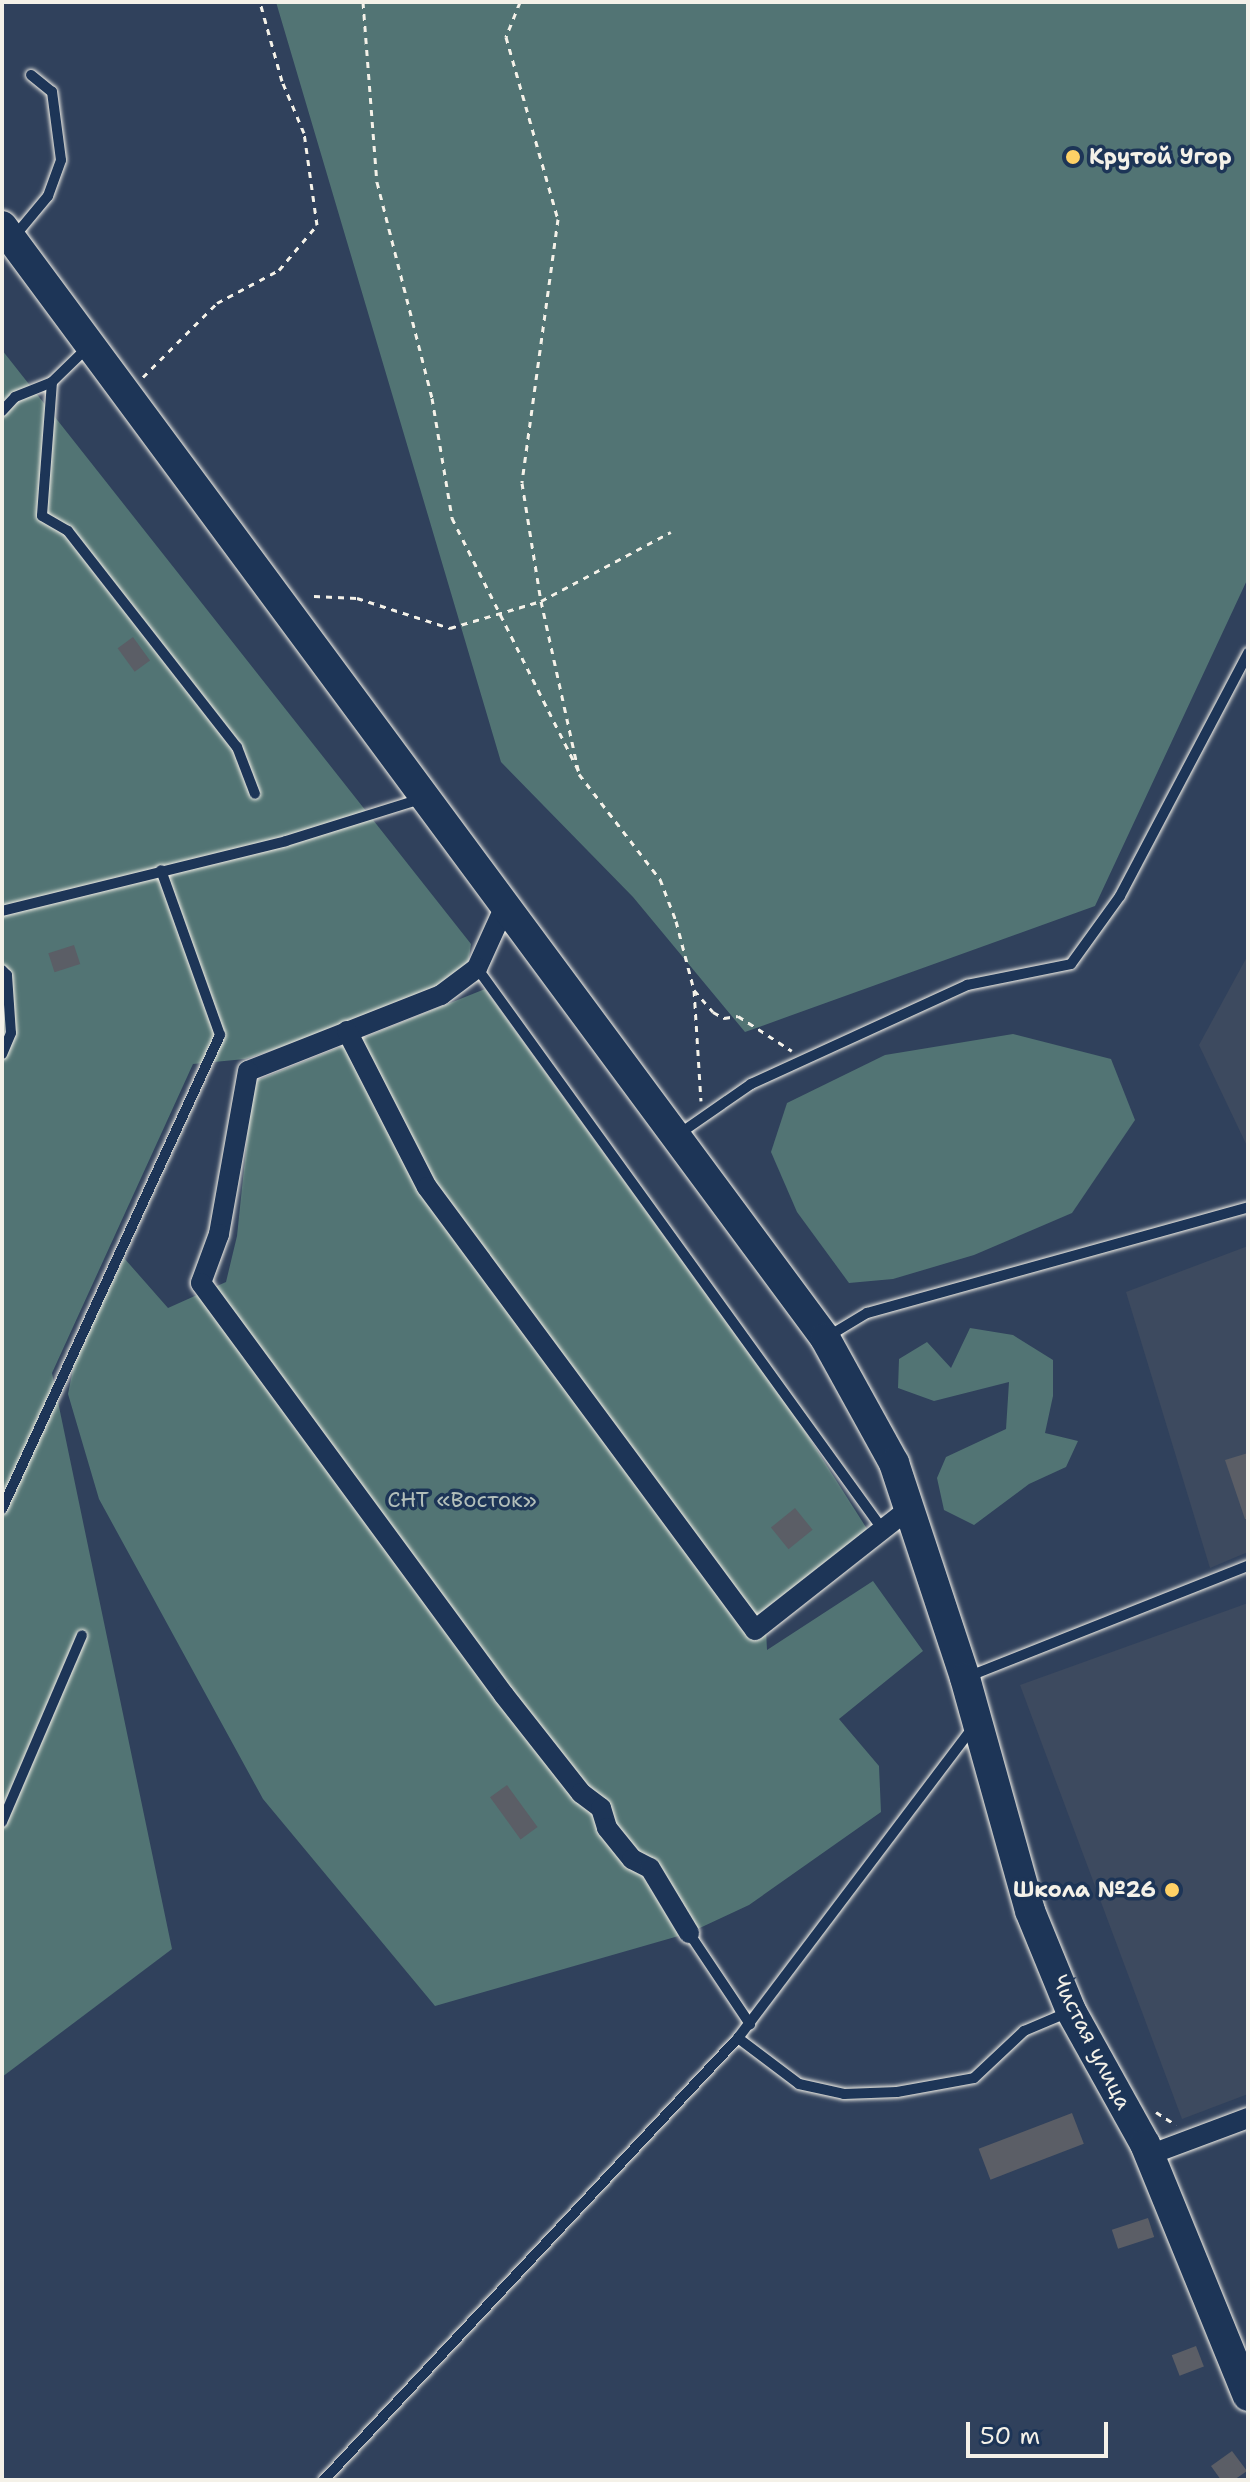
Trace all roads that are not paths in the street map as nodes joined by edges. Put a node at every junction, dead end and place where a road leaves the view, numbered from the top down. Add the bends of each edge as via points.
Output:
1 (31, 75) dead end
2 (7, 233) edge
3 (90, 345) junction
4 (52, 382) junction
5 (2, 411) edge
6 (1248, 653) edge
7 (255, 794) dead end
8 (426, 797) junction
9 (161, 870) junction
10 (506, 904) junction
11 (2, 911) edge
12 (477, 968) junction
13 (2, 970) edge
14 (347, 1031) junction
15 (2, 1054) edge
16 (677, 1135) junction
17 (1248, 1207) edge
18 (825, 1338) junction
19 (910, 1508) junction
20 (2, 1509) edge
21 (883, 1530) junction
22 (1248, 1566) edge
23 (82, 1635) dead end
24 (965, 1678) junction
25 (976, 1724) junction
26 (5, 1805) edge
27 (2, 1822) edge
28 (689, 1933) joint
29 (1071, 2011) junction
30 (750, 2024) junction
31 (738, 2038) junction
32 (1248, 2118) edge
33 (1149, 2155) junction
34 (1248, 2396) edge
35 (324, 2480) edge

1 - 2 lane via 52,92 61,160 48,196
2 - 3 main road, Чистая улица
3 - 4 lane
3 - 8 main road, Чистая улица
4 - 5 lane via 15,397
4 - 7 lane via 42,516 68,531 237,747
6 - 16 lane via 1120,896 1071,964 967,985 798,1061
8 - 9 lane via 286,841
8 - 10 main road, Чистая улица
9 - 11 lane
9 - 20 lane via 220,1035
10 - 12 street
10 - 16 main road, Чистая улица
12 - 14 street via 441,995
12 - 21 lane
13 - 15 lane via 7,975 11,1033
14 - 21 street via 427,1187 755,1630
14 - 28 street via 248,1071 219,1234 201,1283 504,1695 581,1793 601,1808 607,1828 632,1859 650,1868
16 - 18 main road, Чистая улица
17 - 18 lane via 867,1313
18 - 19 main road, Чистая улица via 894,1463
19 - 21 street
19 - 24 main road, Чистая улица
22 - 24 lane
23 - 26 lane
24 - 25 main road, Чистая улица
25 - 29 main road, Чистая улица via 1030,1911
25 - 30 lane
26 - 27 lane
28 - 30 lane
29 - 31 lane via 1024,2031 974,2078 897,2092 844,2094 799,2084
29 - 33 main road, Чистая улица
30 - 31 lane
31 - 35 lane
32 - 33 street
33 - 34 main road, Чистая улица

